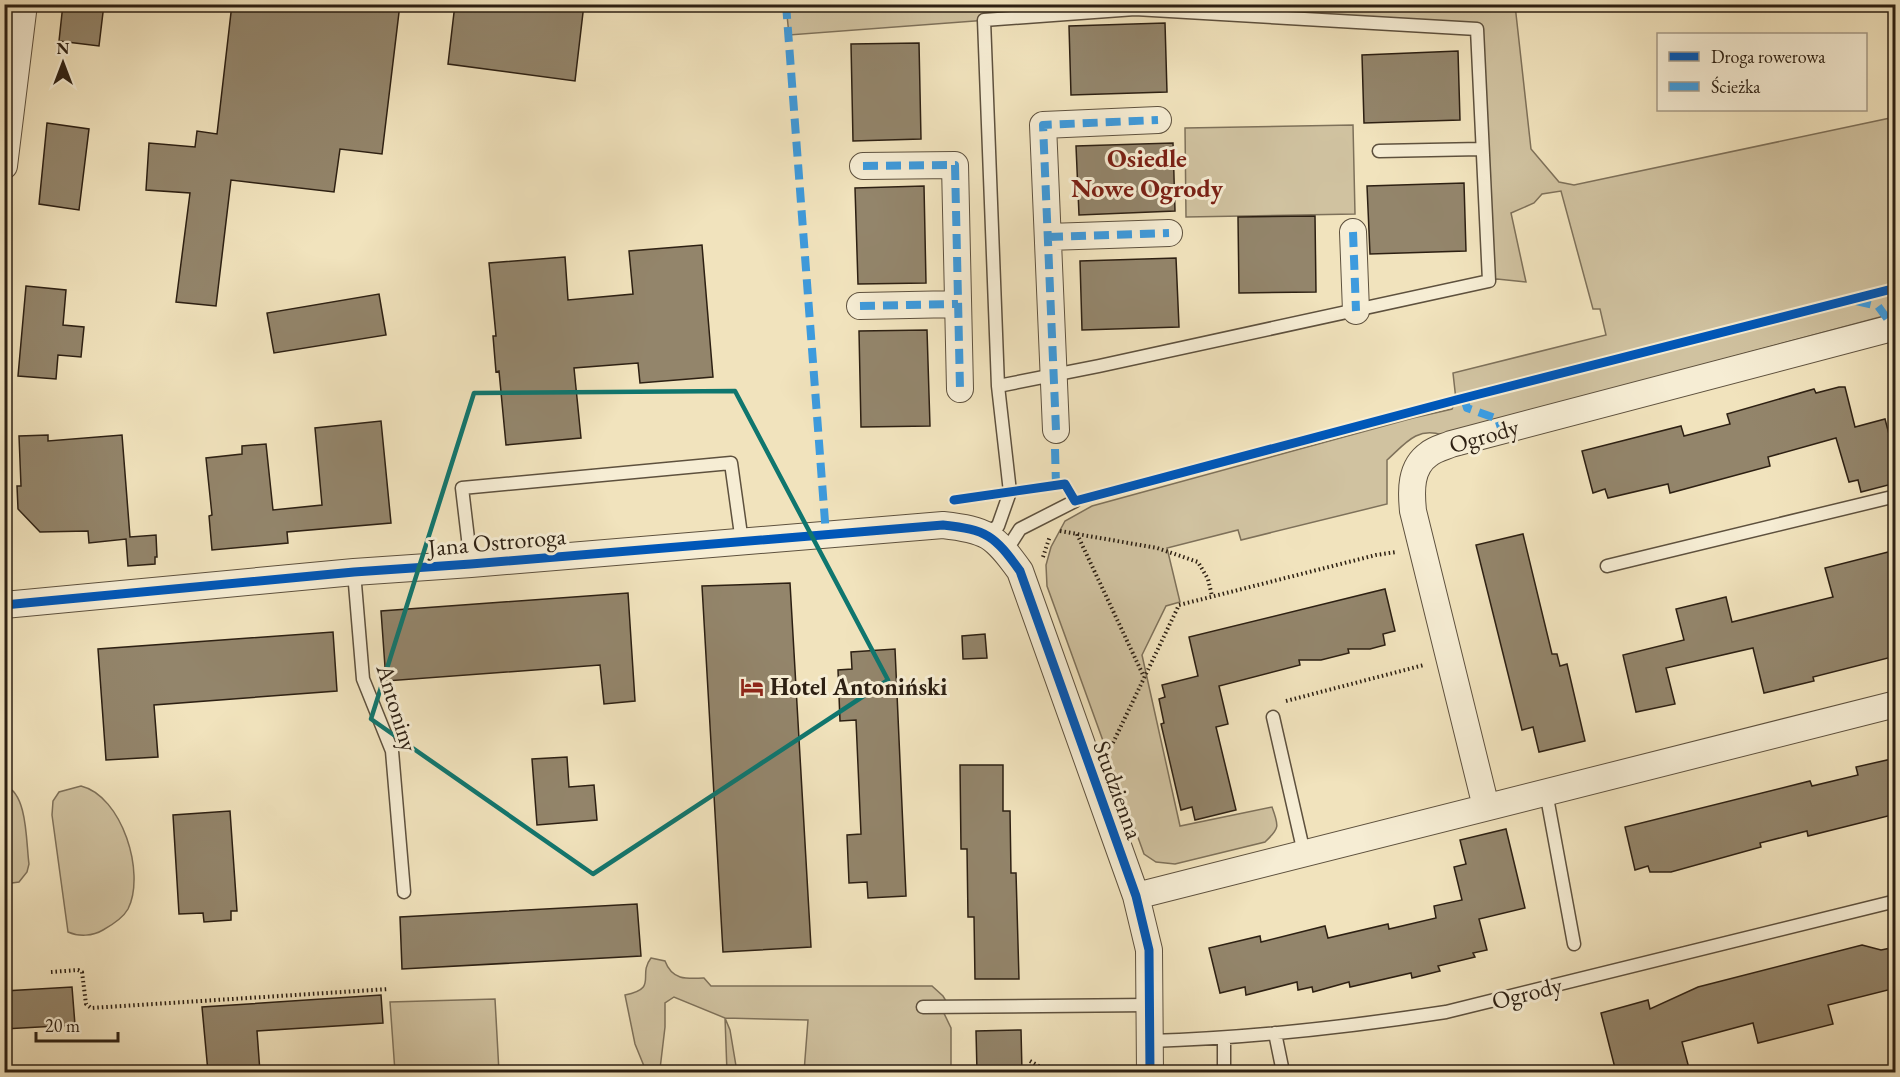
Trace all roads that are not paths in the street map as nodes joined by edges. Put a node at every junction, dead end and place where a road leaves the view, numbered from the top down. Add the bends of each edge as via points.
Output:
1 (24, 4) edge
2 (1158, 120) dead end
3 (1481, 149) junction
4 (1379, 151) dead end
5 (4, 165) edge
6 (863, 166) dead end
7 (1353, 232) dead end
8 (1169, 233) dead end
9 (1048, 237) junction
10 (958, 304) junction
11 (860, 306) dead end
12 (1356, 311) junction
13 (1896, 327) edge
14 (1054, 375) junction
15 (998, 386) junction
16 (960, 388) dead end
17 (1056, 430) dead end
18 (1896, 496) edge
19 (1075, 501) dead end
20 (994, 541) junction
21 (742, 542) junction
22 (471, 564) junction
23 (1607, 566) dead end
24 (354, 572) junction
25 (4, 605) edge
26 (1896, 704) edge
27 (1274, 717) dead end
28 (1546, 792) junction
29 (1486, 807) junction
30 (1304, 853) junction
31 (404, 892) dead end
32 (1136, 896) junction
33 (1896, 901) edge
34 (1575, 944) dead end
35 (1150, 1005) junction
36 (922, 1007) dead end
37 (1275, 1033) junction
38 (1224, 1038) junction
39 (1150, 1041) junction
40 (1150, 1072) edge
41 (1224, 1072) edge
42 (1283, 1072) edge

1 - 5 street
2 - 9 street via 1043,125
3 - 4 lane
3 - 12 lane via 1489,281
3 - 15 lane via 1476,29 1135,9 984,20
6 - 10 street via 955,165
7 - 12 street
8 - 9 street
9 - 14 street
10 - 11 street
10 - 16 street
12 - 14 lane
13 - 29 street, Ogrody via 1451,444 1428,454 1413,480 1413,511
14 - 15 lane
14 - 17 street
15 - 20 lane via 1010,492
18 - 23 lane
19 - 20 lane
20 - 21 street, Jana Ostroroga via 972,528 944,525
20 - 32 street, Studzienna via 1020,571
21 - 22 street, Jana Ostroroga
21 - 22 lane via 731,463 462,488
22 - 24 street, Jana Ostroroga
24 - 25 street, Jana Ostroroga
24 - 31 lane, Antoniny via 363,680 392,751
26 - 28 street
27 - 30 lane
28 - 29 street
28 - 34 lane, Ogrody
29 - 30 street
30 - 32 street
32 - 35 street, Studzienna via 1149,950
33 - 37 lane, Ogrody via 1446,1012
35 - 36 lane
35 - 39 street, Studzienna
37 - 38 lane, Ogrody
37 - 42 lane
38 - 39 lane, Ogrody
38 - 41 lane
39 - 40 street, Studzienna

